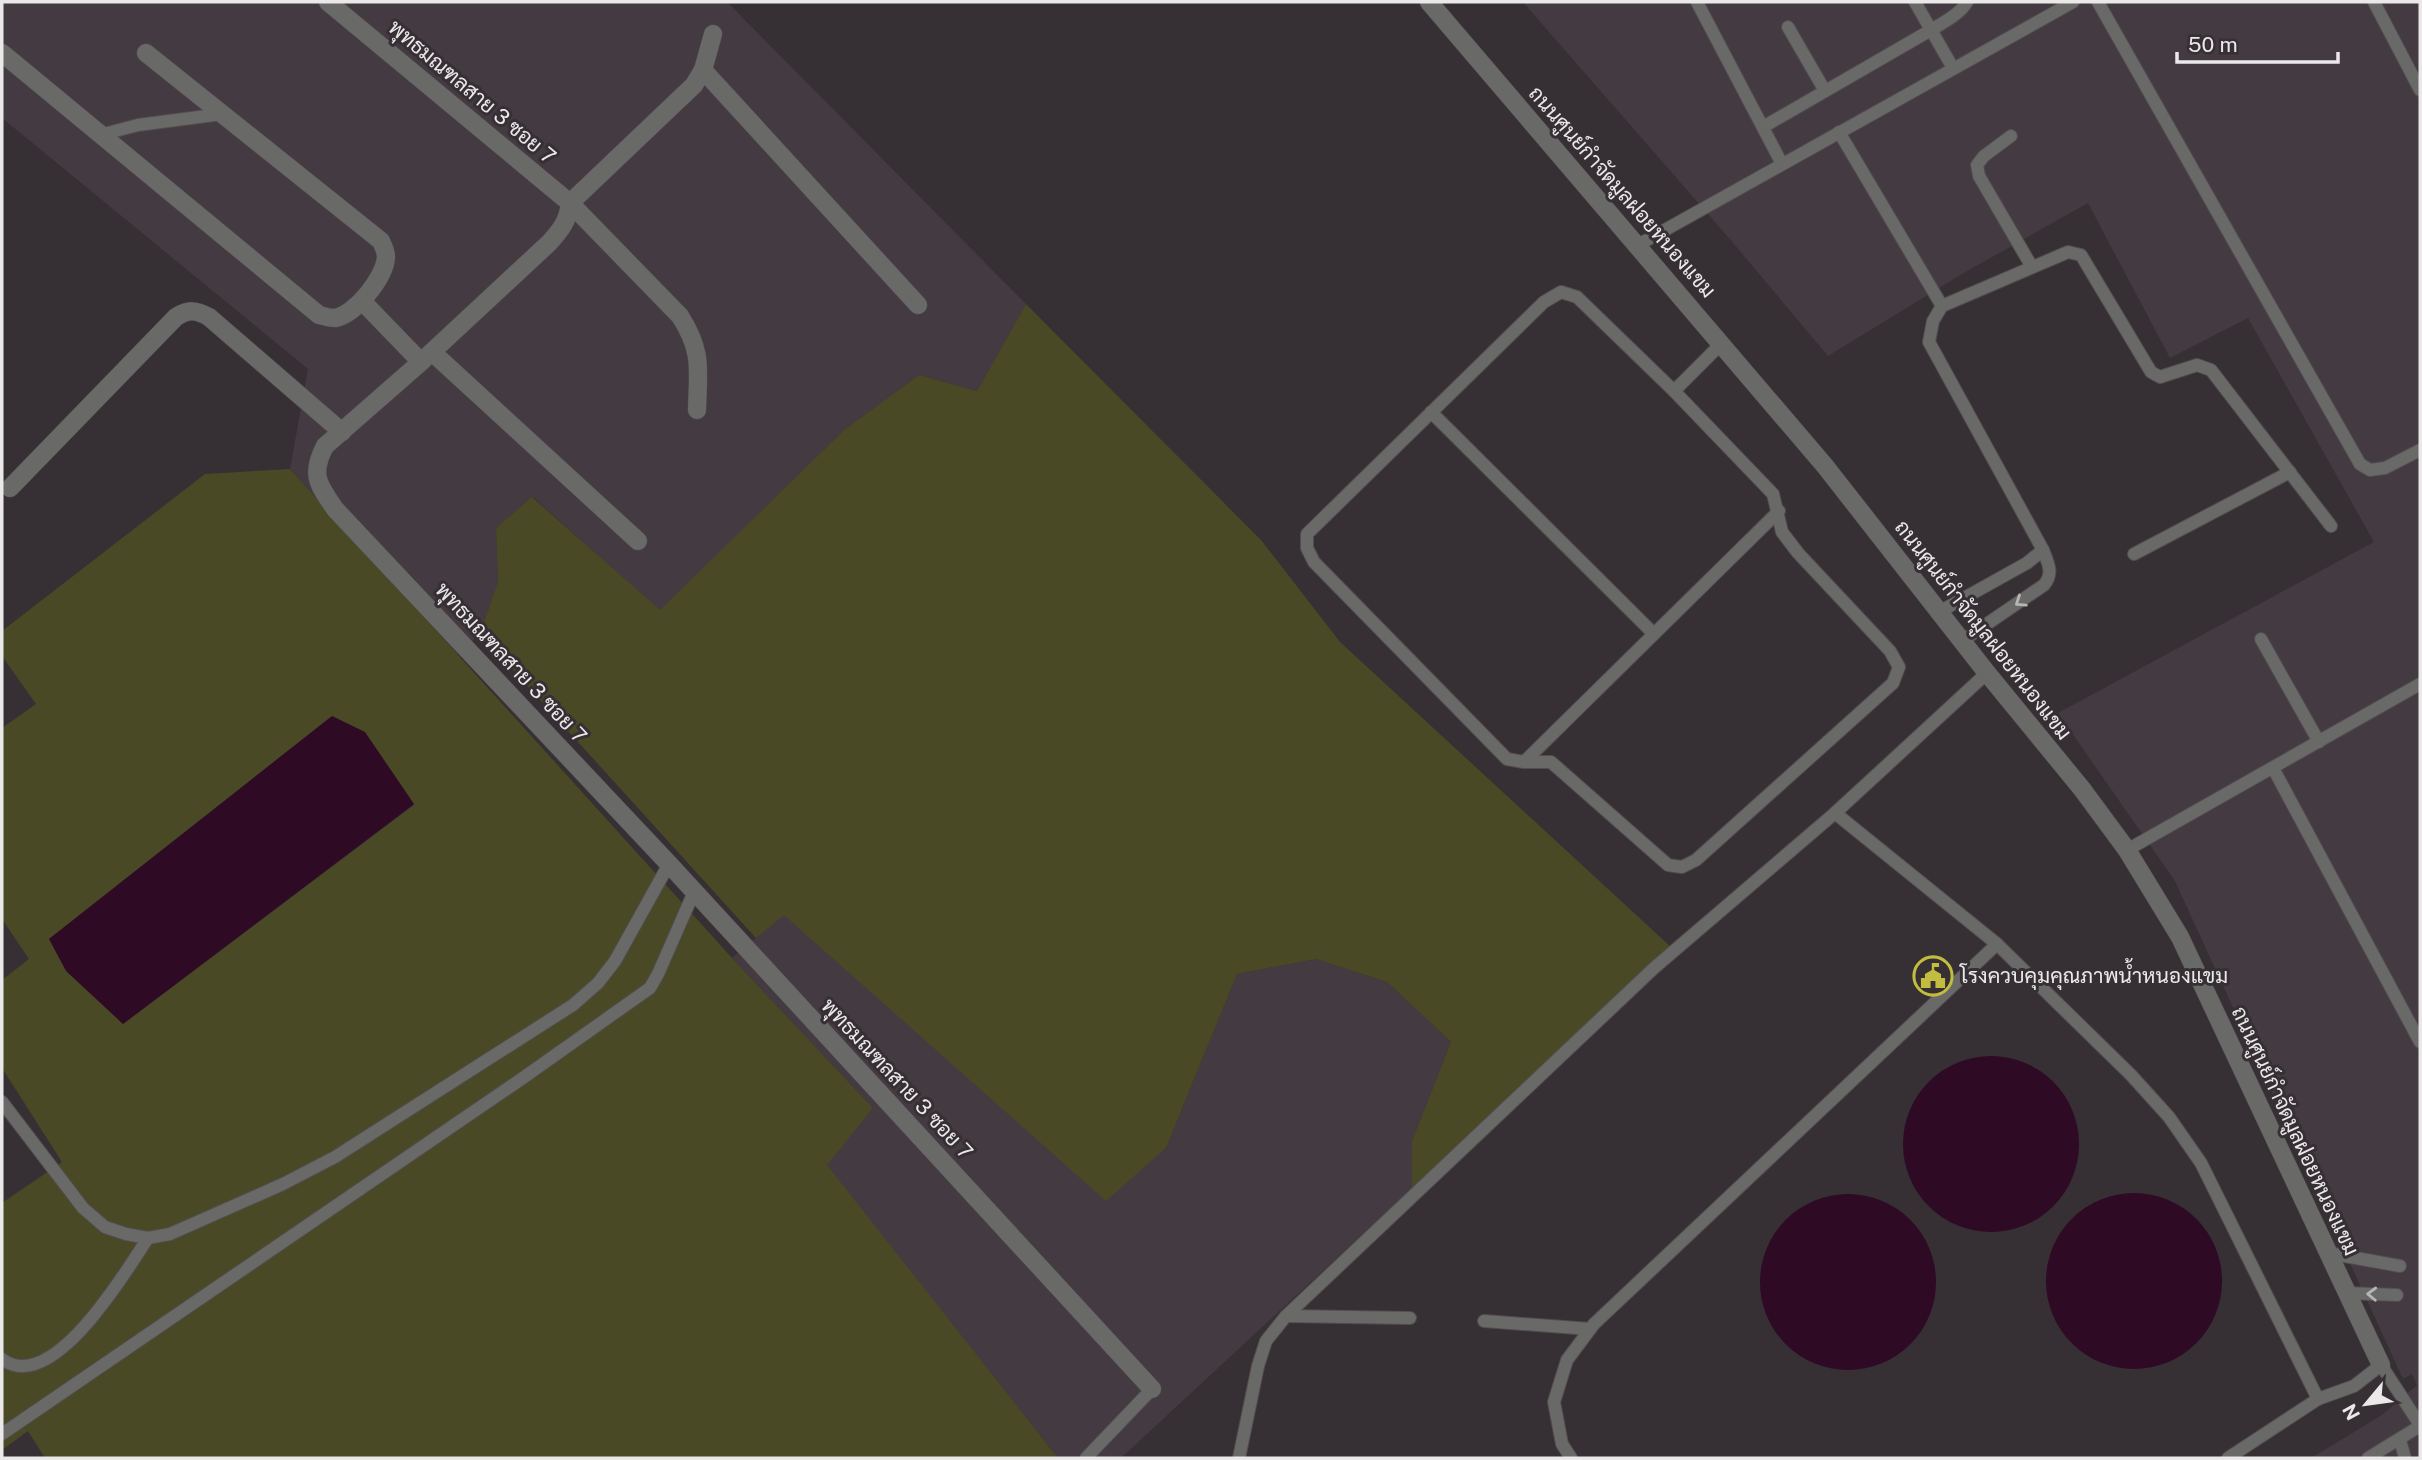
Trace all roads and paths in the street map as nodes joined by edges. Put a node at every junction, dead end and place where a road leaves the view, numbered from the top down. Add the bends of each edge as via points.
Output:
1 (328, 2) edge
2 (1429, 2) edge
3 (1697, 2) edge
4 (1915, 2) edge
5 (1967, 2) edge
6 (2073, 2) edge
7 (2098, 2) edge
8 (2374, 2) edge
9 (1788, 27) dead end
10 (1931, 30) junction
11 (713, 34) dead end
12 (2, 53) edge
13 (146, 53) dead end
14 (1953, 68) junction
15 (703, 70) junction
16 (2418, 82) edge
17 (1825, 92) junction
18 (222, 114) junction
19 (1763, 127) junction
20 (1839, 132) junction
21 (100, 135) junction
22 (2011, 136) dead end
23 (1782, 164) junction
24 (570, 203) junction
25 (1638, 245) junction
26 (2032, 267) junction
27 (362, 301) junction
28 (918, 305) dead end
29 (1942, 306) junction
30 (1721, 343) junction
31 (427, 357) junction
32 (1674, 391) junction
33 (697, 410) dead end
34 (1431, 412) junction
35 (342, 432) junction
36 (2420, 450) edge
37 (2290, 472) junction
38 (10, 488) dead end
39 (1779, 511) junction
40 (2331, 526) dead end
41 (638, 541) dead end
42 (2043, 550) junction
43 (2134, 554) dead end
44 (1939, 612) junction
45 (1654, 634) junction
46 (2260, 639) dead end
47 (1962, 641) junction
48 (1987, 673) junction
49 (2420, 684) edge
50 (2319, 742) junction
51 (1524, 762) junction
52 (2273, 768) junction
53 (1835, 813) junction
54 (2127, 850) junction
55 (669, 864) junction
56 (694, 892) junction
57 (1997, 944) junction
58 (2420, 1042) edge
59 (2, 1102) edge
60 (148, 1238) junction
61 (2328, 1253) junction
62 (2400, 1266) dead end
63 (2346, 1293) junction
64 (2397, 1295) dead end
65 (1286, 1316) junction
66 (1409, 1318) dead end
67 (1484, 1321) dead end
68 (1590, 1329) junction
69 (2, 1359) edge
70 (2381, 1365) junction
71 (1152, 1388) joint
72 (2318, 1399) junction
73 (2420, 1425) edge
74 (2, 1434) edge
75 (2400, 1440) junction
76 (1086, 1458) edge
77 (1239, 1458) edge
78 (1571, 1458) edge
79 (2228, 1458) edge
80 (2368, 1458) edge
81 (2405, 1458) edge

1 - 24 street, พุทธมณฑลสาย 3 ซอย 7
2 - 25 street, ถนนศูนย์กำจัดมูลฝอยหนองแขม
3 - 19 lane
4 - 10 lane
5 - 10 lane
6 - 14 lane
7 - 36 lane via 2360,464 2370,470 2385,468
8 - 16 lane
9 - 17 lane
10 - 14 lane
10 - 17 lane
11 - 15 street
12 - 21 street
13 - 18 street
14 - 20 lane
15 - 24 street via 666,114
15 - 28 street
17 - 19 lane
18 - 21 lane
18 - 27 street via 381,241 386,254 383,270
19 - 23 lane
20 - 23 lane
20 - 29 lane
21 - 27 street via 318,315 343,315
22 - 26 lane via 1977,165
23 - 25 lane
24 - 31 street, พุทธมณฑลสาย 3 ซอย 7 via 562,230
24 - 33 street via 680,316 692,335 698,355
25 - 30 street, ถนนศูนย์กำจัดมูลฝอยหนองแขม
26 - 29 lane
26 - 37 lane via 2068,253 2081,255 2151,372 2160,377 2197,365 2211,370
27 - 31 street
29 - 42 lane via 1929,342
30 - 32 lane
30 - 44 street, ถนนศูนย์กำจัดมูลฝอยหนองแขม
31 - 35 street, พุทธมณฑลสาย 3 ซอย 7
31 - 41 street
32 - 34 lane via 1577,297 1561,292 1544,302
32 - 39 lane via 1773,494
34 - 45 lane
34 - 51 lane via 1307,534 1307,548 1314,562 1507,759
35 - 38 street via 209,317 186,311
35 - 55 street, พุทธมณฑลสาย 3 ซอย 7 via 325,446 316,464 320,486 335,509
37 - 40 lane
37 - 43 lane
39 - 45 lane
39 - 51 lane via 1782,532 1798,553 1890,651 1899,667 1893,683 1696,860 1682,867 1668,865 1551,762
42 - 44 lane
42 -> 47 lane via 2050,571 2044,585
44 - 47 street, ถนนศูนย์กำจัดมูลฝอยหนองแขม
45 - 51 lane
46 - 50 lane
47 - 48 street, ถนนศูนย์กำจัดมูลฝอยหนองแขม
48 - 53 lane
48 - 54 street, ถนนศูนย์กำจัดมูลฝอยหนองแขม
49 - 50 lane
50 - 52 lane
52 - 54 lane
52 - 58 lane
53 - 57 lane
53 - 65 lane via 1654,968
54 - 61 street, ถนนศูนย์กำจัดมูลฝอยหนองแขม via 2180,937
55 - 56 street, พุทธมณฑลสาย 3 ซอย 7
55 - 60 lane via 615,961 573,1005 335,1157 170,1234
56 - 71 street, พุทธมณฑลสาย 3 ซอย 7
56 - 74 lane via 650,988
57 - 68 lane
57 - 72 lane via 2169,1117 2201,1163
59 - 60 lane via 83,1208 105,1227
60 - 69 lane via 116,1287 65,1347 24,1366
61 - 62 lane
61 - 63 street, ถนนศูนย์กำจัดมูลฝอยหนองแขม
64 -> 63 lane
63 - 70 street, ถนนศูนย์กำจัดมูลฝอยหนองแขม
65 - 66 lane
65 - 77 lane via 1266,1341
67 - 68 lane
68 - 78 lane via 1567,1360 1554,1402 1562,1444
70 - 72 lane via 2354,1386
70 - 73 lane
71 - 76 lane
72 - 79 lane
73 - 75 lane
75 - 80 lane
75 - 81 lane

